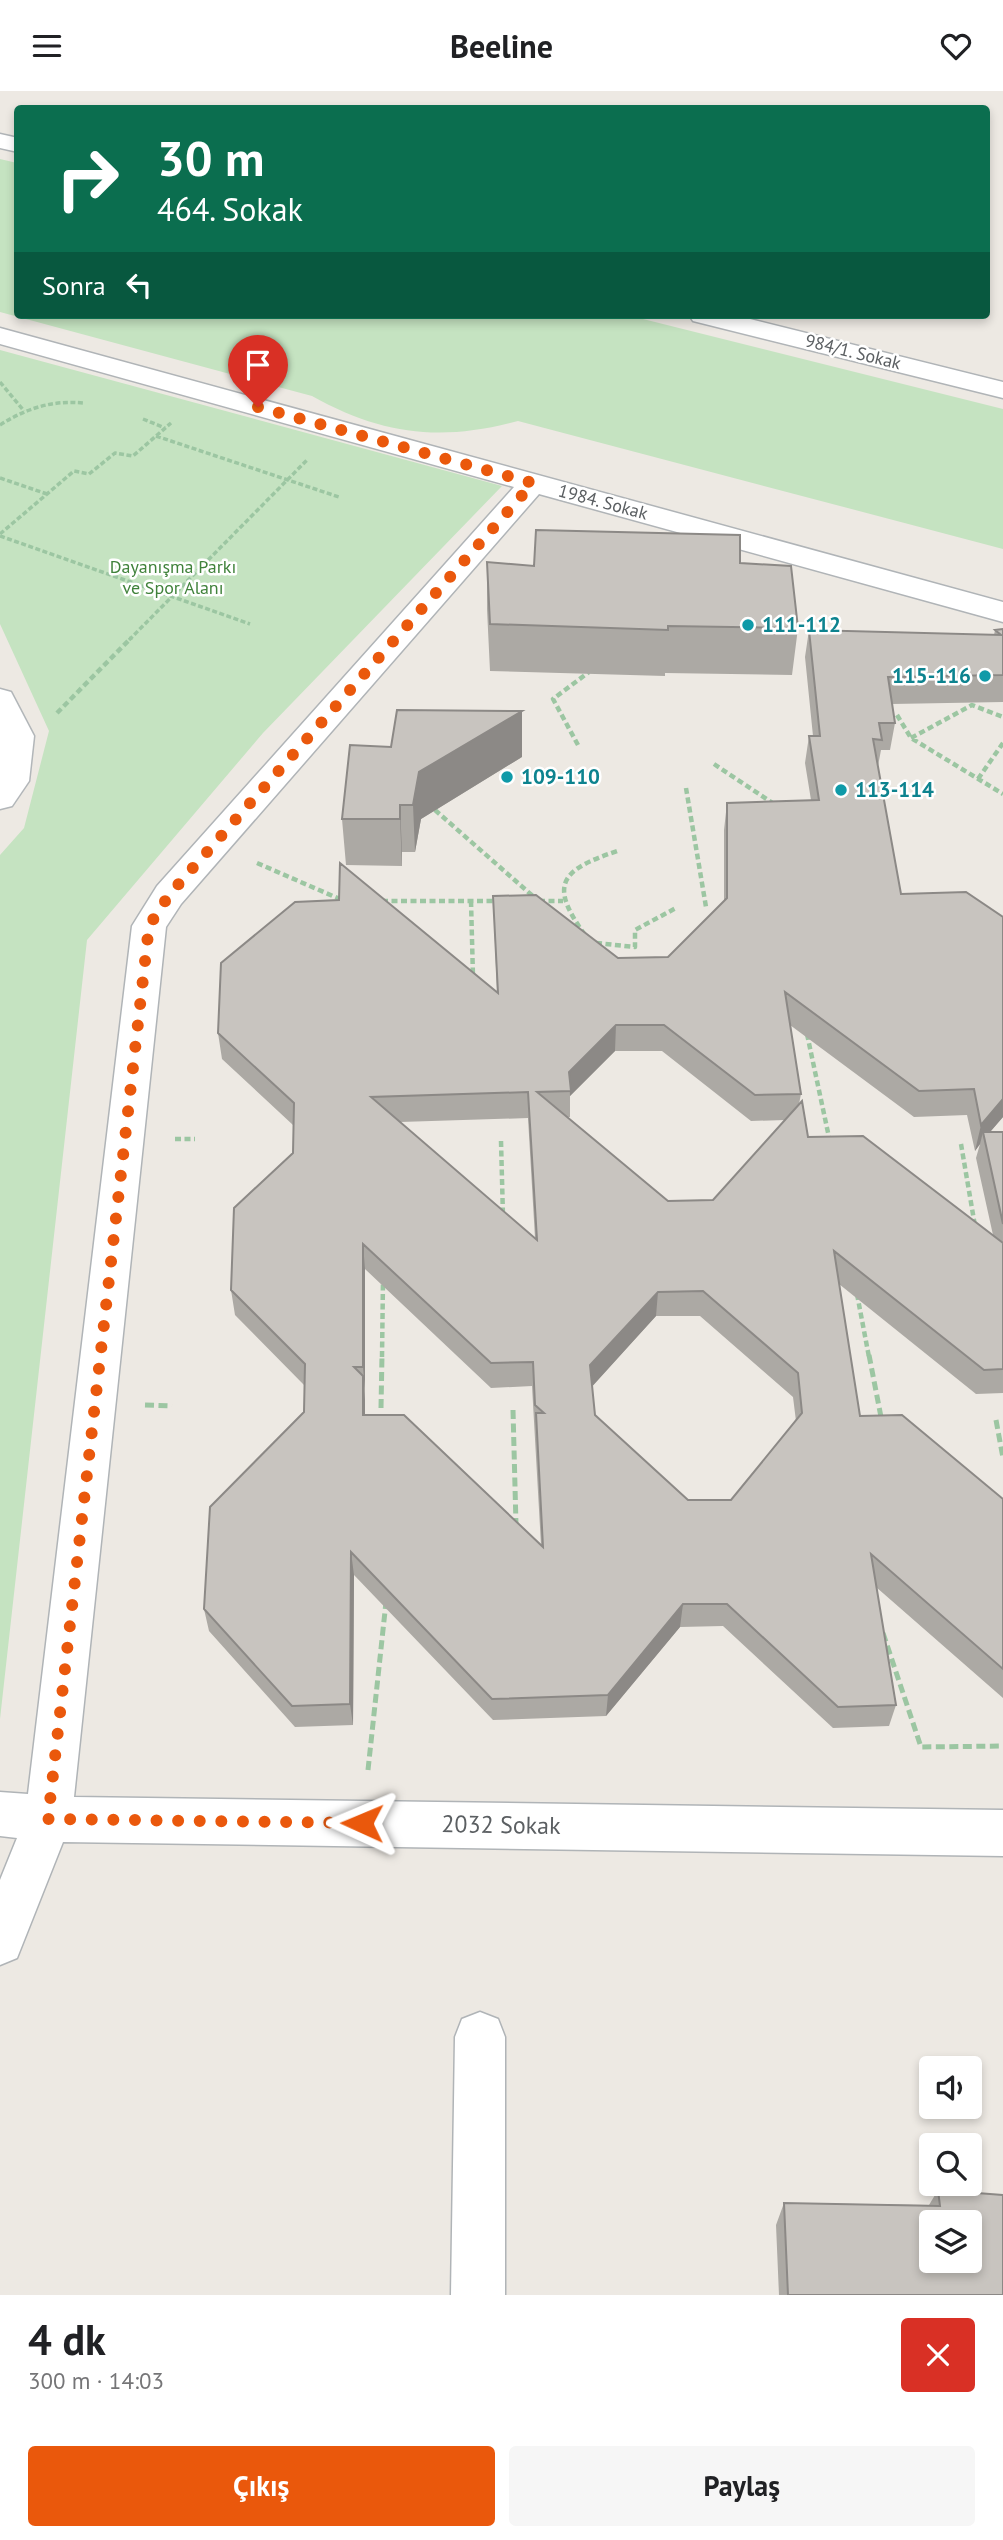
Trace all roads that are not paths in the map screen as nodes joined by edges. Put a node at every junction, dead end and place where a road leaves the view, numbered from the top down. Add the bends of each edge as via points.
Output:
1 (718, 319) edge
2 (0, 336) edge
3 (1003, 390) edge
4 (533, 483) junction
5 (1003, 612) edge
6 (0, 699) edge
7 (0, 799) edge
8 (0, 1814) edge
9 (48, 1819) junction
10 (1003, 1833) edge
11 (0, 1941) edge
12 (480, 2037) dead end
13 (478, 2295) edge

1 - 3 street, 984/1. Sokak
2 - 4 street, 1984. Sokak
4 - 5 street, 1984. Sokak
4 - 9 street via 213,845 157,910 149,926
6 - 7 street via 18,736 13,781
8 - 9 street, 2032 Sokak
9 - 10 street, 2032 Sokak
9 - 11 street
12 - 13 street

